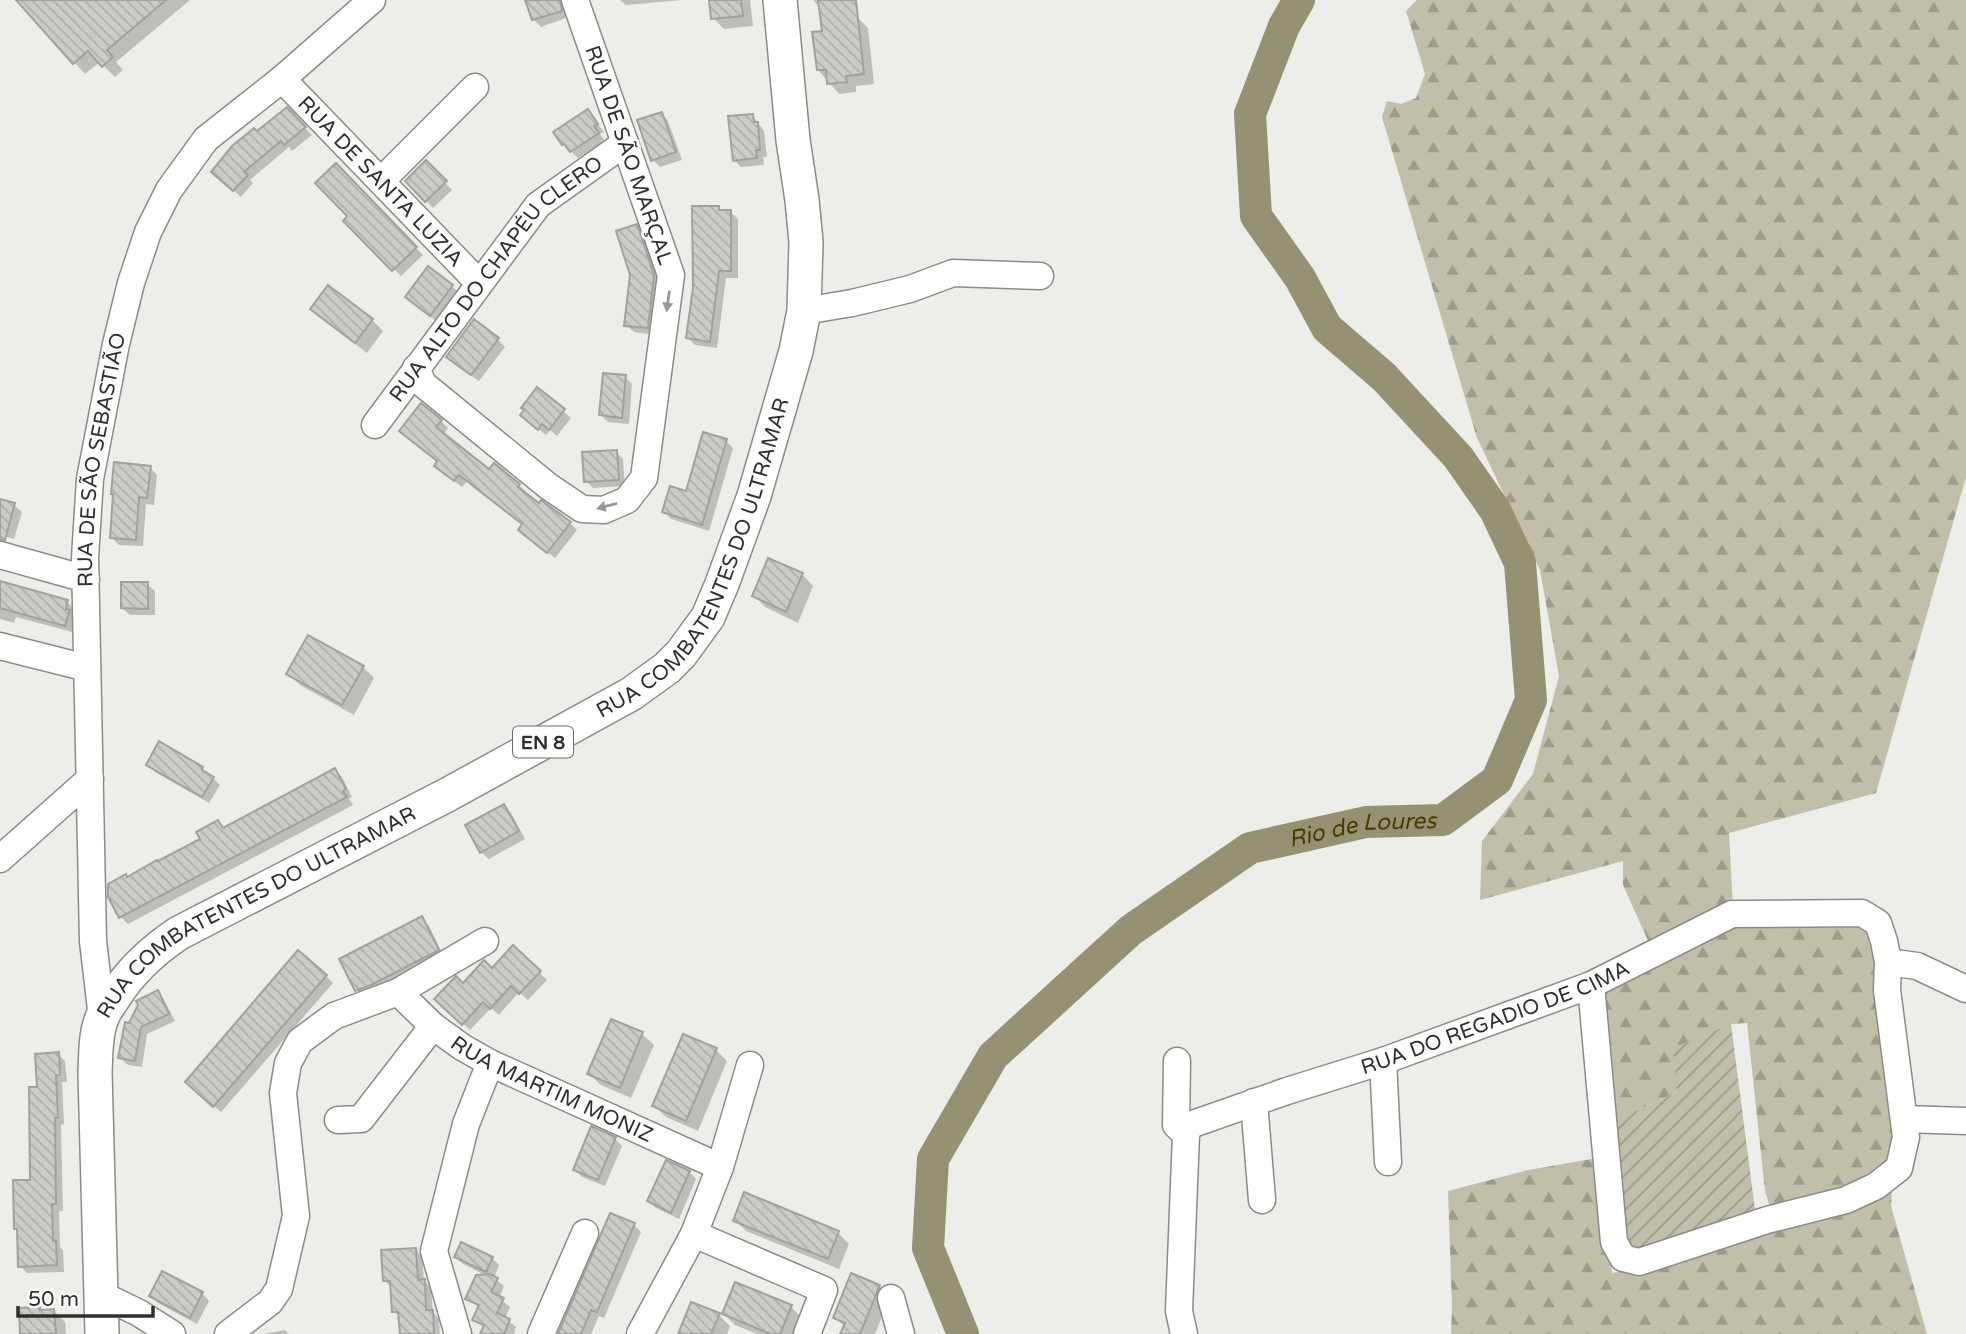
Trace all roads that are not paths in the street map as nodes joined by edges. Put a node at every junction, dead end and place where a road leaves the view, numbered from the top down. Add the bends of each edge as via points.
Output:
1 (372, 0) edge
2 (575, 0) edge
3 (780, 0) edge
4 (282, 79) junction
5 (475, 87) dead end
6 (625, 143) junction
7 (381, 181) junction
8 (1041, 276) dead end
9 (479, 283) junction
10 (804, 311) junction
11 (416, 368) junction
12 (375, 425) dead end
13 (0, 555) edge
14 (86, 579) junction
15 (0, 646) edge
16 (87, 668) junction
17 (90, 779) junction
18 (0, 859) edge
19 (485, 941) dead end
20 (1888, 962) junction
21 (1591, 985) junction
22 (1966, 989) edge
23 (398, 992) junction
24 (102, 1017) junction
25 (433, 1026) junction
26 (1177, 1061) dead end
27 (1382, 1061) junction
28 (490, 1063) junction
29 (750, 1065) dead end
30 (1254, 1102) junction
31 (1904, 1119) junction
32 (338, 1120) dead end
33 (1966, 1121) edge
34 (1186, 1133) junction
35 (1388, 1162) dead end
36 (720, 1167) junction
37 (1262, 1200) dead end
38 (585, 1233) dead end
39 (694, 1234) junction
40 (100, 1294) junction
41 (891, 1298) dead end
42 (156, 1332) edge
43 (102, 1334) edge
44 (228, 1334) edge
45 (458, 1334) edge
46 (541, 1334) edge
47 (640, 1334) edge
48 (807, 1334) edge
49 (901, 1334) edge
50 (1184, 1334) edge

1 - 4 street, RUA DE SÃO SEBASTIÃO
2 - 6 street, RUA DE SÃO MARÇAL
3 - 10 main road, RUA COMBATENTES DO ULTRAMAR / EN 8 via 806,242
4 - 7 street, RUA DE SANTA LUZIA
4 - 14 street, RUA DE SÃO SEBASTIÃO via 206,139 169,190 148,232 116,344 90,479
5 - 7 street
6 - 9 street, RUA ALTO DO CHAPÉU CLERO via 538,205
6 -> 11 street, RUA DE SÃO MARÇAL via 671,275 644,478 627,500 604,510 582,509 423,384
7 - 9 street, RUA DE SANTA LUZIA
8 - 10 street via 953,273 910,289
9 - 11 street, RUA ALTO DO CHAPÉU CLERO
10 - 24 main road, RUA COMBATENTES DO ULTRAMAR / EN 8 via 754,496 708,617 681,654 619,701 179,933 139,964
11 - 12 street, RUA ALTO DO CHAPÉU CLERO
13 - 14 street
14 - 16 street, RUA DE SÃO SEBASTIÃO
15 - 16 street
16 - 17 street, RUA DE SÃO SEBASTIÃO
17 - 18 street
17 - 24 street, RUA DE SÃO SEBASTIÃO via 93,941
19 - 23 street
20 - 21 street, RUA DO REGADIO DE CIMA via 1878,923 1862,913 1732,914
20 - 22 street via 1917,966
20 - 31 street, RUA DO REGADIO DE CIMA via 1887,990
21 - 27 street, RUA DO REGADIO DE CIMA
21 - 31 street, RUA DO REGADIO DE CIMA via 1614,1242 1623,1258 1639,1262 1767,1220 1846,1200 1876,1186 1899,1168 1906,1137
23 - 25 street, RUA MARTIM MONIZ
23 - 44 street via 334,1016 300,1041 288,1063 283,1093 296,1216 279,1289 270,1302
24 - 40 main road, RUA COMBATENTES DO ULTRAMAR / EN 8 via 94,1072
25 - 28 street, RUA MARTIM MONIZ
25 - 32 street via 361,1119
26 - 34 street via 1176,1125
27 - 30 street, RUA DO REGADIO DE CIMA
27 - 35 street
28 - 36 street, RUA MARTIM MONIZ
28 - 45 street via 466,1124 434,1251
29 - 36 street
30 - 34 street, RUA DO REGADIO DE CIMA via 1190,1125
30 - 37 street
31 - 33 street
34 - 50 street via 1179,1311
36 - 39 street
38 - 46 street
39 - 47 street
39 - 48 street via 824,1290
40 - 42 street via 139,1313
40 - 43 main road, RUA COMBATENTES DO ULTRAMAR / EN 8
41 - 49 street

